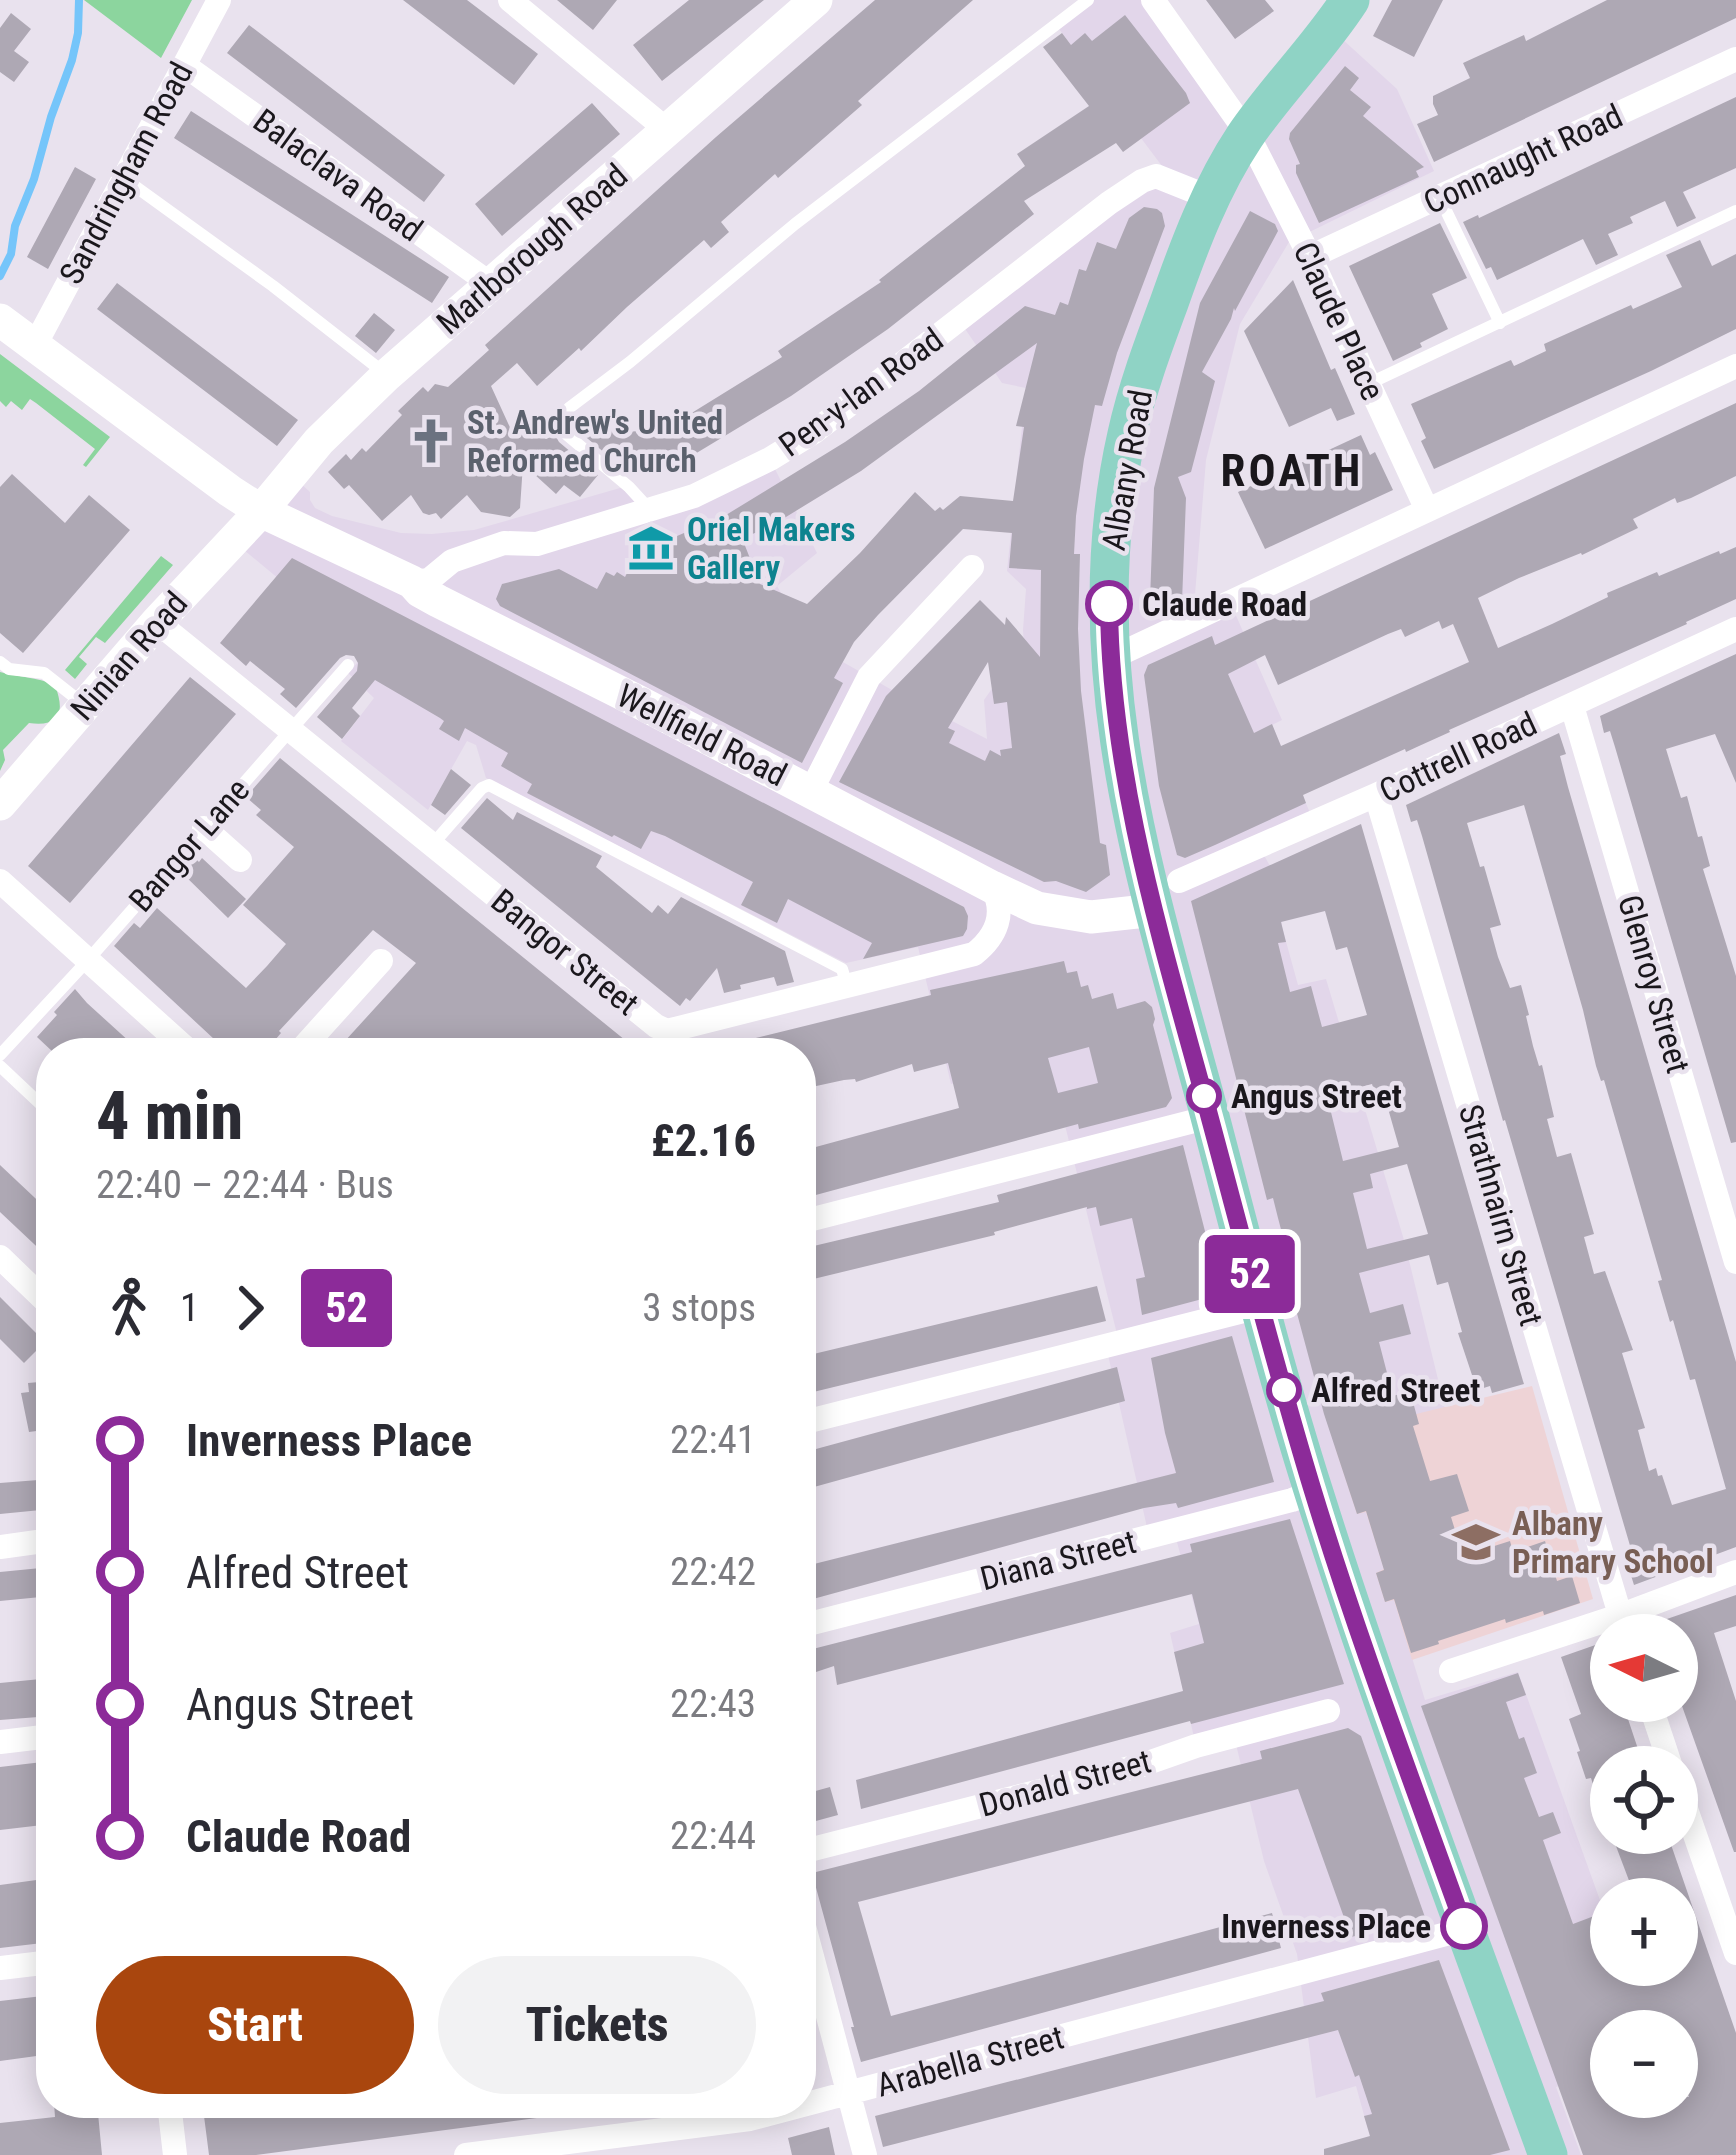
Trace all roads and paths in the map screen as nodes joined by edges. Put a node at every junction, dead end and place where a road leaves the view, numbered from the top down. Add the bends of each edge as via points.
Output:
1 (219, 0) edge
2 (510, 0) edge
3 (816, 0) edge
4 (1088, 0) edge
5 (1153, 0) edge
6 (1350, 0) edge
7 (1736, 59) edge
8 (184, 64) junction
9 (667, 130) junction
10 (1247, 133) junction
11 (124, 178) junction
12 (1211, 198) junction
13 (1440, 198) junction
14 (1736, 212) edge
15 (1310, 256) junction
16 (492, 285) junction
17 (0, 320) edge
18 (1500, 323) junction
19 (34, 347) junction
20 (1736, 367) edge
21 (387, 375) junction
22 (1368, 384) junction
23 (1427, 510) junction
24 (261, 511) junction
25 (651, 511) junction
26 (971, 567) dead end
27 (412, 582) junction
28 (157, 622) junction
29 (1736, 629) edge
30 (1109, 658) junction
31 (0, 662) edge
32 (348, 665) dead end
33 (85, 705) junction
34 (1572, 706) junction
35 (290, 730) junction
36 (811, 791) junction
37 (1376, 795) junction
38 (0, 805) edge
39 (204, 828) junction
40 (432, 844) junction
41 (240, 860) dead end
42 (0, 881) edge
43 (992, 886) junction
44 (1177, 888) junction
45 (88, 960) junction
46 (381, 961) dead end
47 (847, 986) junction
48 (174, 1038) edge
49 (312, 1038) edge
50 (0, 1054) edge
51 (0, 1066) edge
52 (36, 1100) edge
53 (1210, 1117) junction
54 (816, 1218) edge
55 (0, 1257) edge
56 (1736, 1262) edge
57 (36, 1292) edge
58 (1259, 1307) junction
59 (816, 1420) edge
60 (1313, 1492) junction
61 (36, 1542) edge
62 (0, 1547) edge
63 (1736, 1572) edge
64 (1619, 1614) edge
65 (1646, 1614) edge
66 (816, 1622) edge
67 (1590, 1633) edge
68 (1451, 1670) dead end
69 (1328, 1712) dead end
70 (36, 1738) edge
71 (0, 1742) edge
72 (1698, 1844) edge
73 (816, 1848) edge
74 (1465, 1929) junction
75 (1736, 1953) edge
76 (36, 1964) edge
77 (0, 1968) edge
78 (816, 1972) edge
79 (848, 2093) junction
80 (816, 2101) edge
81 (171, 2118) edge
82 (754, 2118) edge
83 (176, 2155) edge
84 (466, 2155) edge
85 (865, 2155) edge
86 (1547, 2155) edge

1 - 8 street, Sandringham Road
2 - 9 street
3 - 9 street, Marlborough Road
4 - 25 lane via 569,408 566,434
5 - 10 street, Claude Place
6 - 10 main road, Albany Road
7 - 13 street, Connaught Road
8 - 11 street, Sandringham Road
8 - 16 street, Balaclava Road
9 - 16 street, Marlborough Road
10 - 12 main road, Albany Road
10 - 15 street, Claude Place
11 - 19 street, Sandringham Road
11 - 21 lane
12 - 25 street, Pen-y-lan Road via 1156,176 1142,181 814,432
12 - 30 main road, Albany Road via 1127,435 1113,522
13 - 15 street, Connaught Road
13 - 18 lane
14 - 18 lane
15 - 22 street, Claude Place
16 - 21 street, Marlborough Road
17 - 19 street
18 - 22 lane
19 - 24 street
20 - 23 street
21 - 24 street, Marlborough Road
22 - 23 street, Claude Place
23 - 30 street
24 - 27 street, Wellfield Road
24 - 28 street, Ninian Road
25 - 27 street, Pen-y-lan Road via 537,544 504,543
26 - 36 street via 869,677
27 - 36 street, Wellfield Road
28 - 33 street, Ninian Road
28 - 35 street, Bangor Street
29 - 34 street, Cottrell Road
30 - 44 main road, Albany Road via 1119,746
31 - 33 lane via 44,673
32 - 35 lane, Bangor Lane
33 - 38 street, Ninian Road
34 - 37 street, Cottrell Road
34 - 56 street, Glenroy Street
35 - 39 lane, Bangor Lane
35 - 40 street, Bangor Street
36 - 43 street, Wellfield Road
37 - 44 street, Cottrell Road
37 - 64 street, Strathnairn Street
39 - 41 street
39 - 45 lane, Bangor Lane
40 - 47 street, Bangor Street via 668,1031
40 - 47 lane via 489,785 842,969
42 - 45 street
43 - 44 street, Wellfield Road via 1037,908 1091,917
43 - 47 street, Bangor Street via 999,916 974,955
44 - 53 main road, Albany Road
45 - 48 street
45 - 50 lane, Bangor Lane
46 - 49 street
51 - 52 lane
53 - 54 street
53 - 58 main road, Albany Road
55 - 57 street
58 - 59 street
58 - 60 main road, Albany Road
60 - 66 street, Diana Street
60 - 74 main road, Albany Road
61 - 62 street
63 - 65 street
67 - 68 street
69 - 73 street, Donald Street
70 - 71 street
72 - 75 street
74 - 79 street, Arabella Street
74 - 86 main road, Albany Road
76 - 77 street
78 - 79 street
79 - 80 street, Arabella Street
79 - 85 street
81 - 83 street
82 - 84 street, Arabella Street

